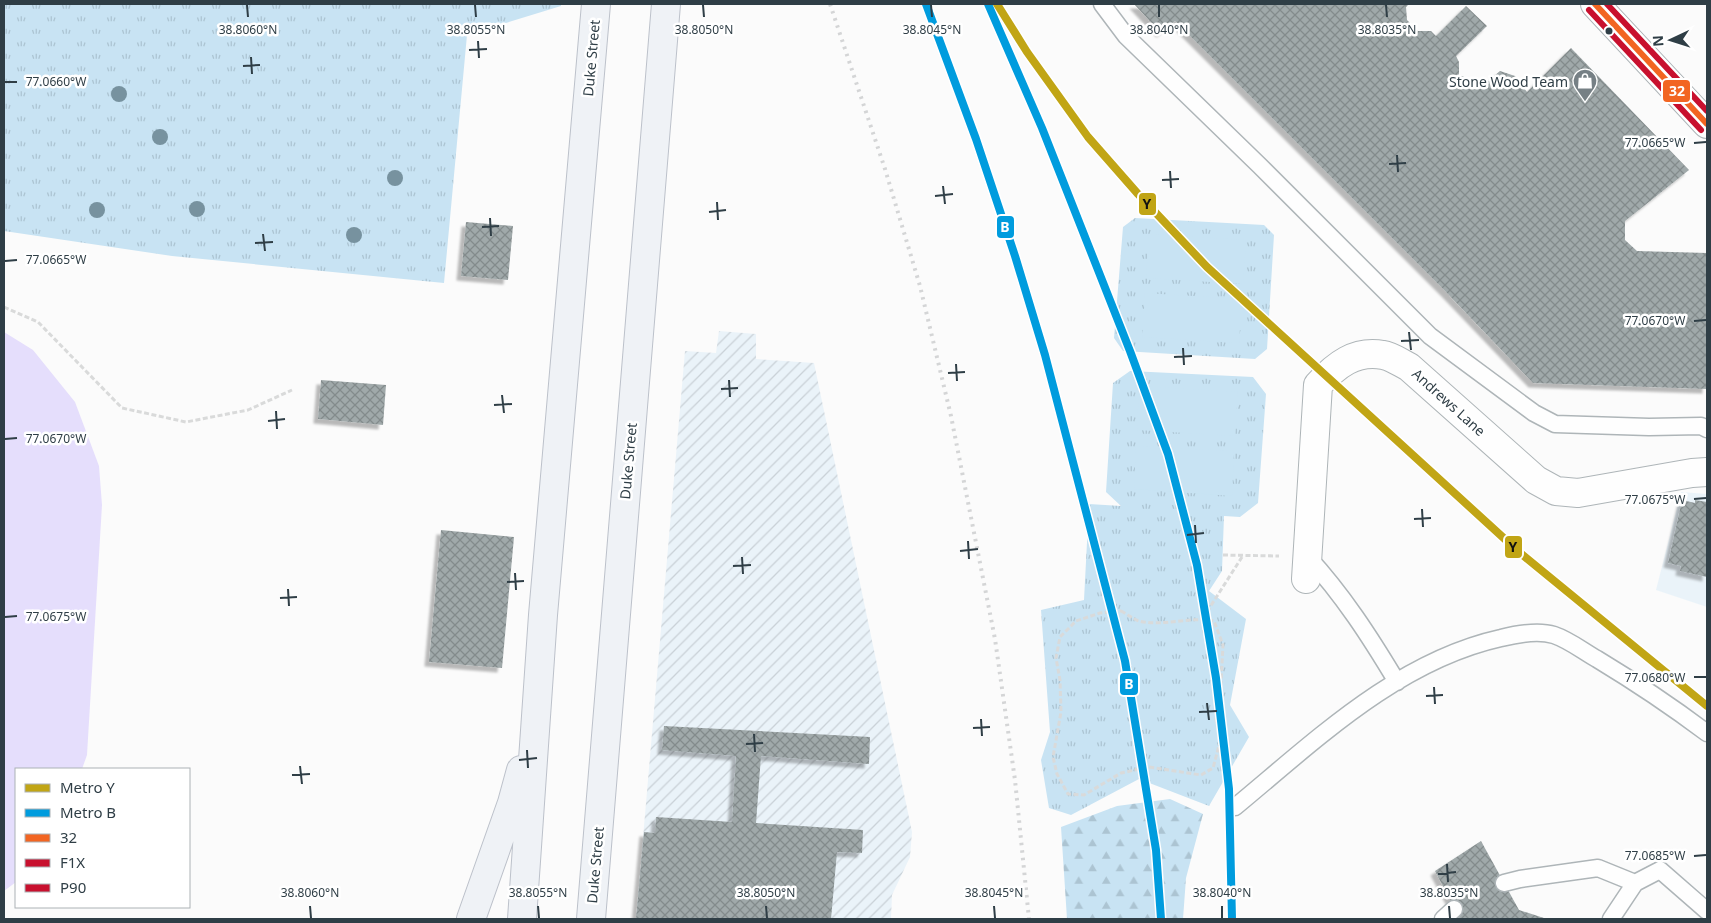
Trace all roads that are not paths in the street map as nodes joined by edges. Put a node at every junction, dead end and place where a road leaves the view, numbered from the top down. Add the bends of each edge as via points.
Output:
1 (596, 4) edge
2 (666, 4) edge
3 (1102, 4) edge
4 (1595, 4) edge
5 (1707, 124) edge
6 (1707, 429) edge
7 (1707, 472) edge
8 (1307, 568) joint
9 (1397, 682) junction
10 (536, 714) junction
11 (1707, 733) edge
12 (1235, 807) dead end
13 (1504, 883) dead end
14 (1635, 883) junction
15 (1707, 911) edge
16 (471, 919) edge
17 (522, 919) edge
18 (591, 919) edge
19 (1610, 919) edge

1 - 10 main road, Duke Street
2 - 18 main road, Duke Street
3 - 6 lane via 1126,36 1430,336 1534,413 1555,424 1701,426
4 - 5 street
7 - 8 street, Andrews Lane via 1578,493 1556,491 1536,480 1408,366 1384,355 1358,355 1333,368 1318,385
8 - 9 lane via 1346,601
9 - 11 lane via 1448,655 1482,642 1522,634 1553,634 1644,687
9 - 12 lane via 1334,725
10 - 16 main road via 512,803
10 - 17 main road, Duke Street
13 - 14 lane via 1598,868
14 - 15 lane via 1660,870
14 - 19 lane

